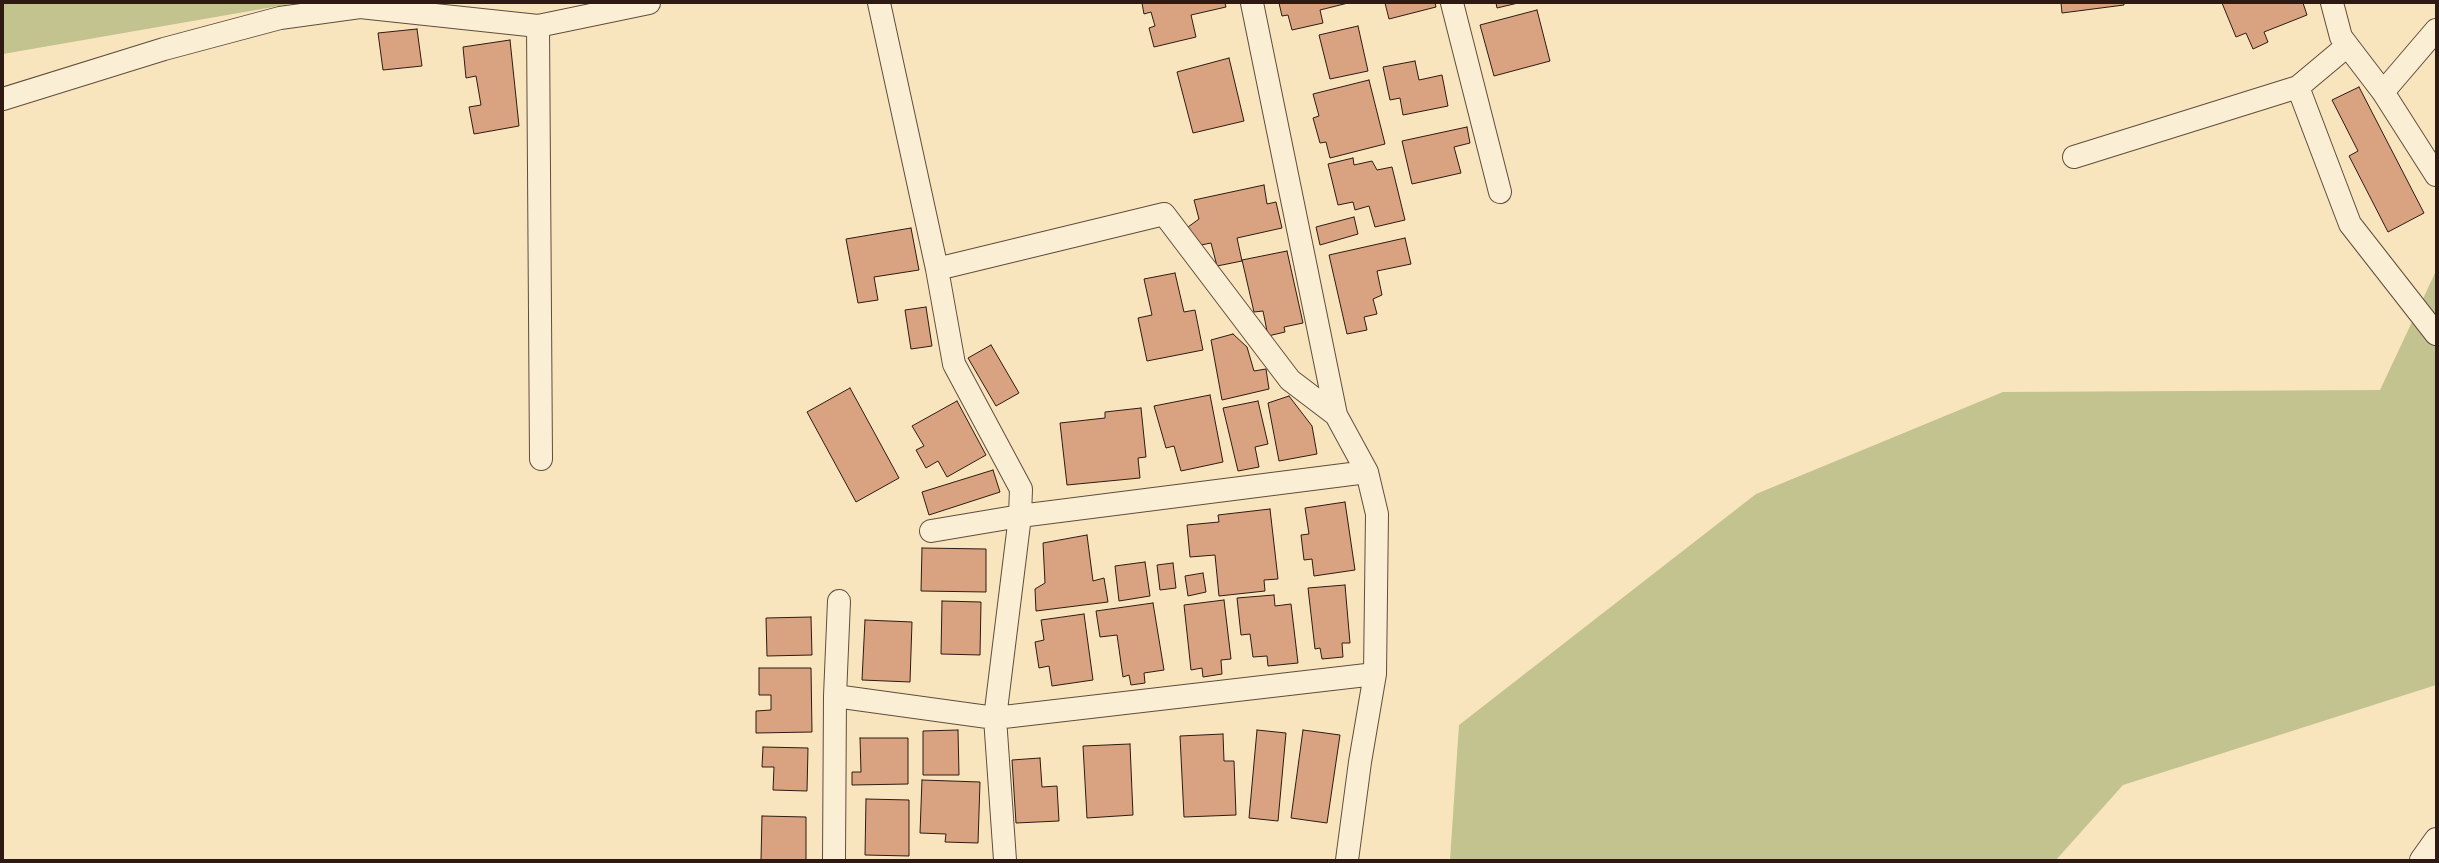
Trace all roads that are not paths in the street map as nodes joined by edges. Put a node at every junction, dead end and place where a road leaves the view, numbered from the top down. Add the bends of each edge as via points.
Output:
1 (649, 3) edge
2 (879, 3) edge
3 (1252, 3) edge
4 (1452, 3) edge
5 (2332, 3) edge
6 (538, 26) junction
7 (2436, 30) edge
8 (2347, 46) junction
9 (2298, 87) junction
10 (2382, 92) junction
11 (3, 99) edge
12 (2074, 157) dead end
13 (2436, 175) edge
14 (1500, 192) dead end
15 (937, 269) junction
16 (2436, 334) edge
17 (1336, 415) junction
18 (541, 459) dead end
19 (1367, 472) junction
20 (1020, 516) junction
21 (931, 531) dead end
22 (839, 601) dead end
23 (1375, 674) junction
24 (835, 696) junction
25 (995, 718) junction
26 (2436, 839) edge
27 (834, 860) edge
28 (1005, 860) edge
29 (1347, 860) edge
30 (2421, 860) edge

1 - 6 street
2 - 15 street
3 - 17 street
4 - 14 street
5 - 8 street via 2341,37
6 - 11 street via 360,7 280,18 164,49
6 - 18 street
7 - 10 street
8 - 9 street
8 - 10 street
9 - 12 street
9 - 16 street via 2350,224
10 - 13 street
15 - 17 street via 1164,214 1290,380
15 - 20 street via 954,364 1020,489
17 - 19 street
19 - 20 street
19 - 23 street via 1377,514
20 - 21 street
20 - 25 street
22 - 24 street
23 - 25 street
23 - 29 street
24 - 25 street
24 - 27 street
25 - 28 street
26 - 30 street

